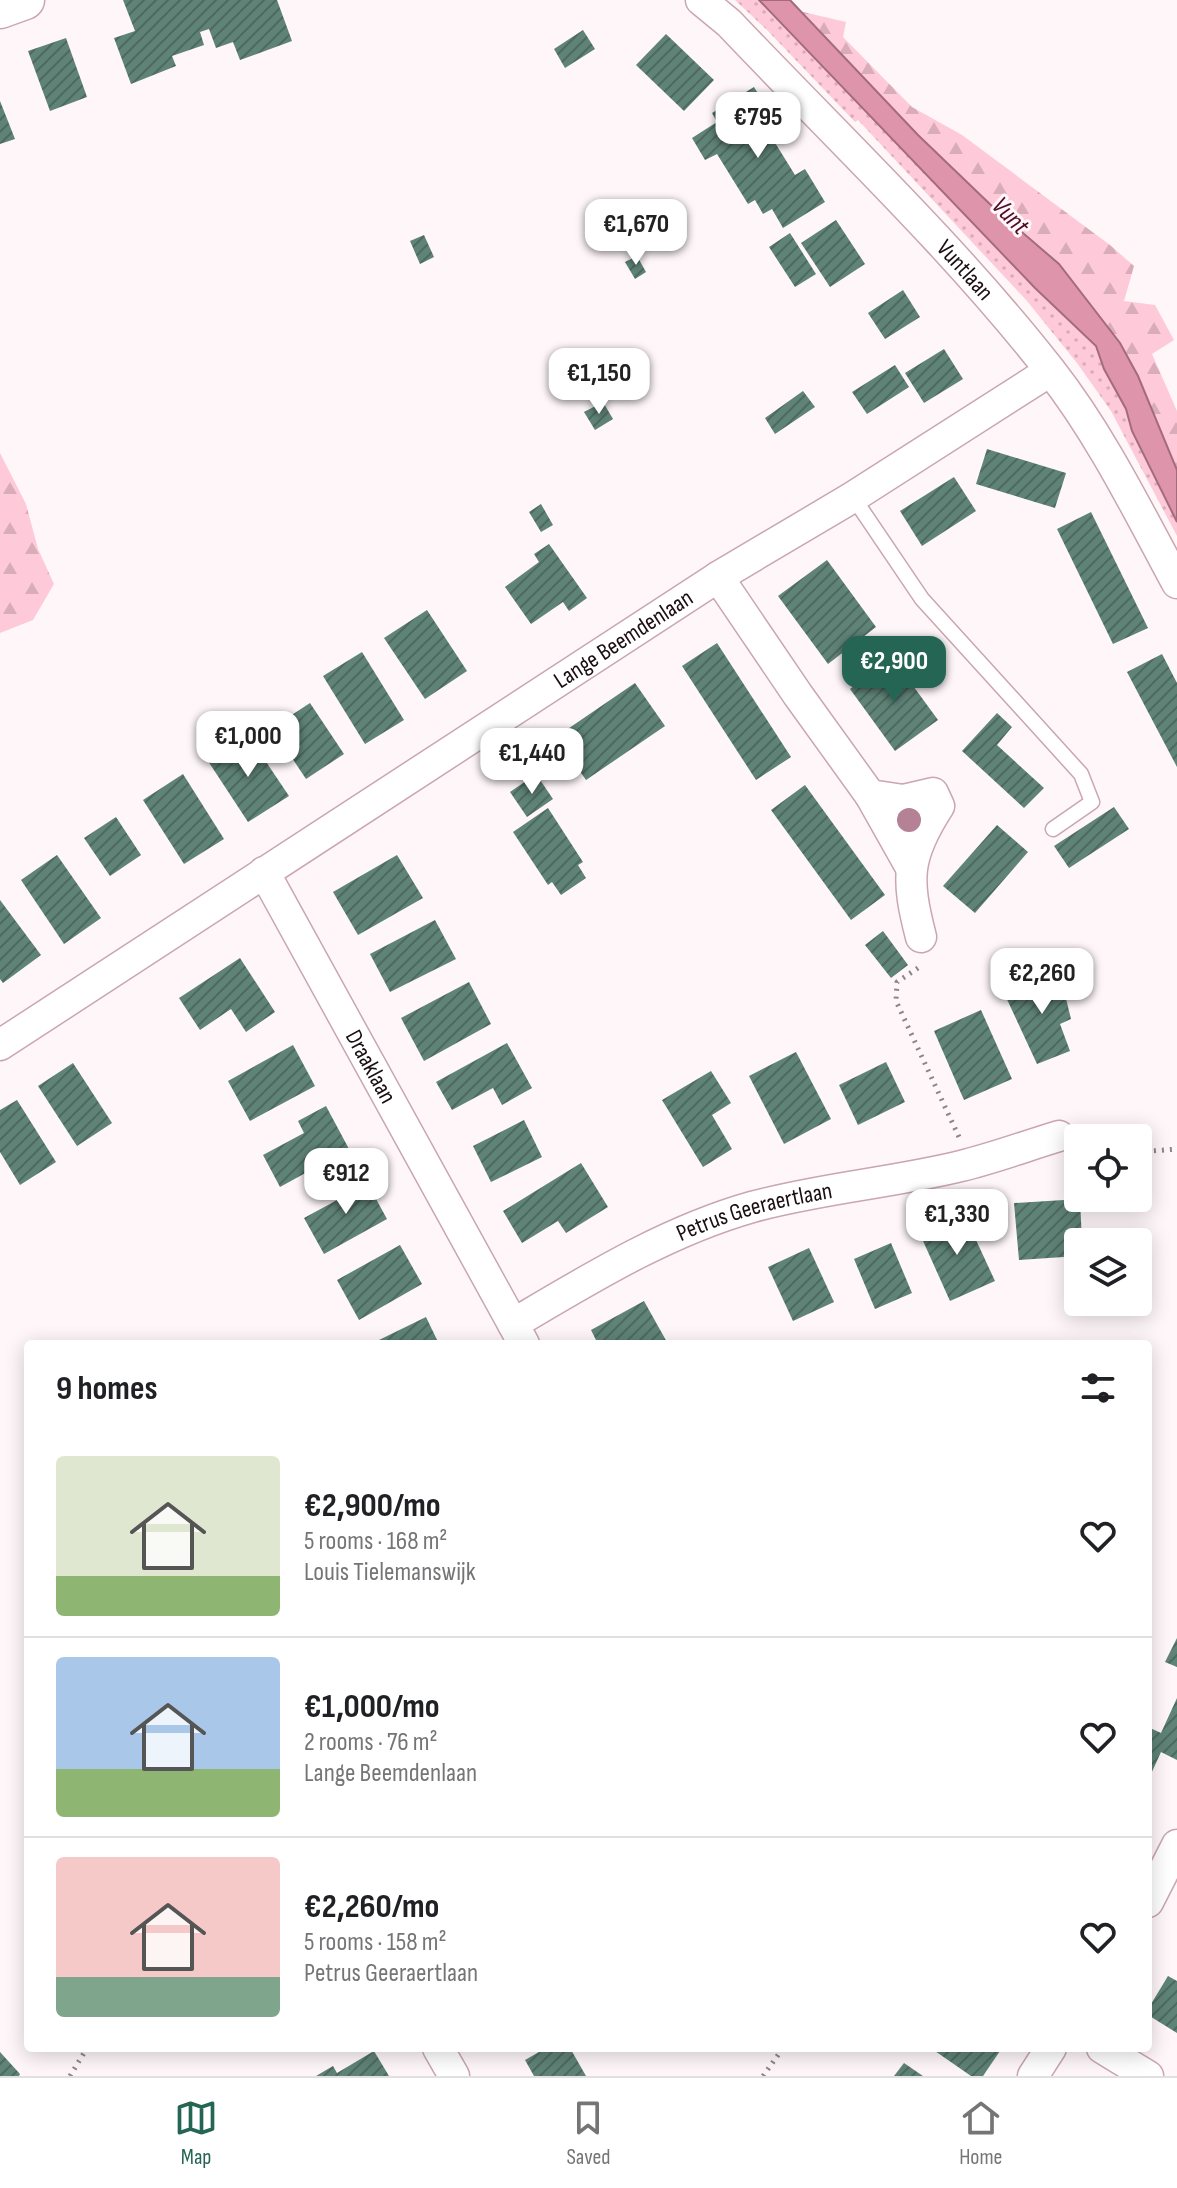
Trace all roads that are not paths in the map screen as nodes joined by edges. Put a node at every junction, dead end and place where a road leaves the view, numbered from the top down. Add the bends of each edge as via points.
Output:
1 (25, 0) edge
2 (701, 0) edge
3 (0, 9) edge
4 (1050, 371) junction
5 (853, 497) junction
6 (718, 577) junction
7 (1177, 583) edge
8 (870, 795) junction
9 (1053, 829) dead end
10 (910, 866) junction
11 (264, 872) junction
12 (921, 937) road end
13 (0, 1045) edge
14 (1059, 1136) dead end
15 (519, 1334) edge
16 (1177, 1845) edge
17 (1152, 1894) edge
18 (440, 2052) edge
19 (1048, 2052) edge
20 (1109, 2052) edge
21 (454, 2076) edge
22 (1033, 2076) edge
23 (1148, 2076) edge

1 - 3 street
2 - 4 street, Vuntlaan via 926,226
4 - 5 street, Lange Beemdenlaan
4 - 7 street, Vuntlaan via 1128,491
5 - 6 street, Lange Beemdenlaan
5 - 9 lane via 922,599 1081,774 1092,802
6 - 8 street
6 - 11 street, Lange Beemdenlaan
8 - 10 street
8 - 10 street via 903,800 933,793 939,806
10 - 12 street
11 - 13 street, Lange Beemdenlaan
11 - 15 street, Draaklaan
14 - 15 street, Petrus Geeraertlaan via 971,1163 750,1208 613,1265
16 - 17 street
18 - 21 street
19 - 22 street
20 - 23 street

